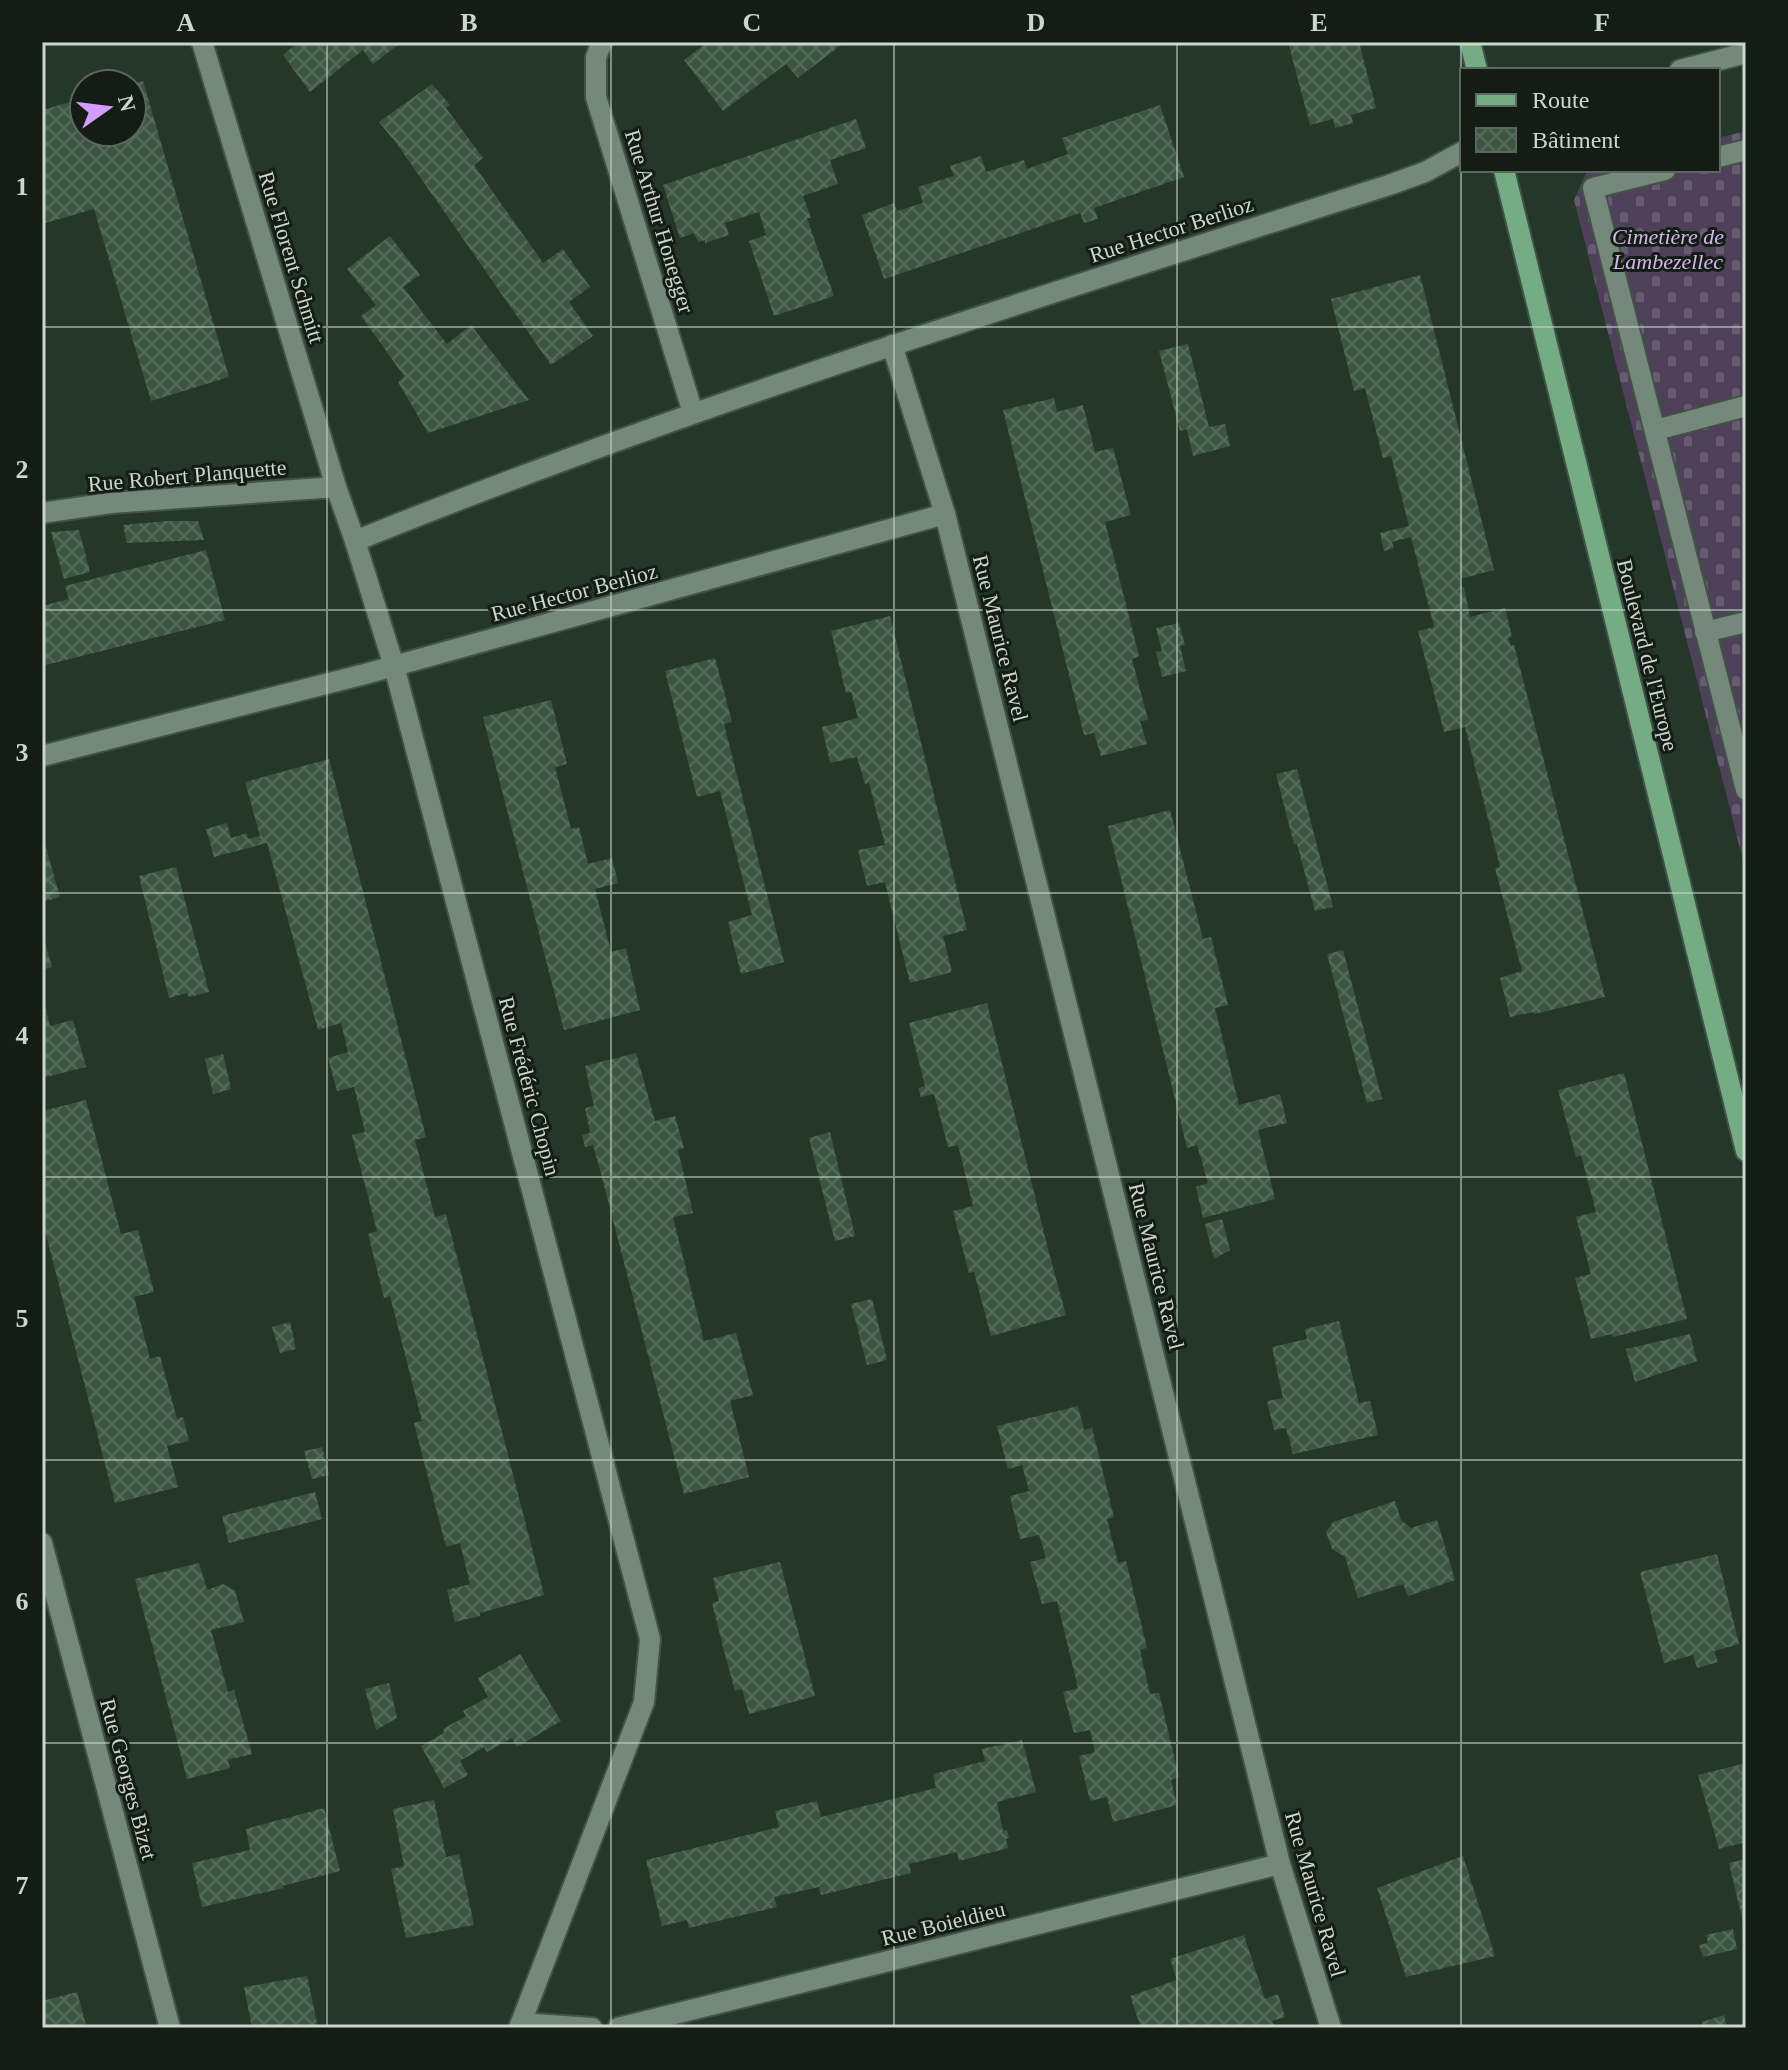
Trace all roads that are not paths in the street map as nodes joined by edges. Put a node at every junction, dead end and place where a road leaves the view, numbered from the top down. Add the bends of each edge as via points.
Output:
1 (202, 42) edge
2 (602, 42) edge
3 (1470, 42) edge
4 (1746, 53) edge
5 (1476, 68) edge
6 (1688, 68) edge
7 (1746, 150) edge
8 (1460, 153) edge
9 (1720, 156) edge
10 (1504, 172) edge
11 (1657, 172) edge
12 (892, 345) junction
13 (1746, 406) edge
14 (693, 413) junction
15 (1656, 430) junction
16 (336, 487) junction
17 (42, 513) edge
18 (945, 514) junction
19 (355, 541) junction
20 (1746, 622) edge
21 (1705, 632) junction
22 (394, 666) junction
23 (42, 756) edge
24 (1746, 790) edge
25 (1746, 1151) edge
26 (42, 1543) edge
27 (1280, 1864) junction
28 (520, 2025) edge
29 (170, 2028) edge
30 (592, 2028) edge
31 (618, 2028) edge
32 (1331, 2028) edge

1 - 16 street, Rue Florent Schmitt
2 - 14 street, Rue Arthur Honegger via 596,57 596,97
3 - 5 main road
4 - 6 street
7 - 9 street
8 - 12 street, Rue Hector Berlioz via 1389,185
10 - 25 main road, Boulevard de l'Europe
11 - 15 street via 1593,188
12 - 14 street, Rue Hector Berlioz
12 - 18 street
13 - 15 street
14 - 19 street, Rue Hector Berlioz
15 - 21 street
16 - 17 street, Rue Robert Planquette
16 - 19 street, Rue Frédéric Chopin
18 - 22 street, Rue Hector Berlioz
18 - 27 street, Rue Maurice Ravel
19 - 22 street, Rue Frédéric Chopin
20 - 21 street
21 - 24 street
22 - 23 street, Rue Hector Berlioz
22 - 28 street, Rue Frédéric Chopin via 650,1639 644,1702
26 - 29 street, Rue Georges Bizet
27 - 31 street, Rue Boieldieu
27 - 32 street, Rue Maurice Ravel
28 - 30 street

